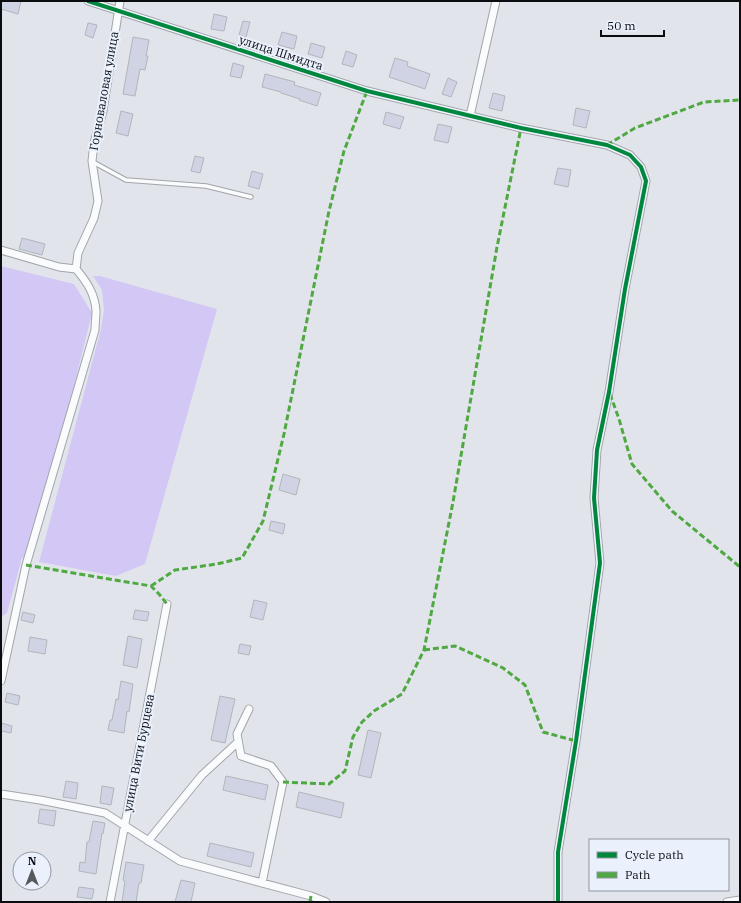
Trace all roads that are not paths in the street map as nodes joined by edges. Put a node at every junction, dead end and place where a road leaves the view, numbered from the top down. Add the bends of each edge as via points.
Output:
1 (88, 1) edge
2 (120, 1) edge
3 (496, 1) edge
4 (118, 10) junction
5 (470, 116) junction
6 (92, 161) junction
7 (251, 197) dead end
8 (1, 250) edge
9 (76, 269) junction
10 (167, 604) dead end
11 (1, 681) edge
12 (249, 709) dead end
13 (238, 742) junction
14 (1, 794) edge
15 (125, 826) junction
16 (148, 841) junction
17 (262, 883) junction
18 (740, 900) edge
19 (110, 902) edge
20 (326, 902) edge
21 (558, 902) edge
22 (727, 902) edge

1 - 4 street, улица Шмидта
2 - 4 street, Горноваловая улица
3 - 5 street
4 - 5 street, улица Шмидта via 367,91
4 - 6 street, Горноваловая улица via 103,111
5 - 21 street, улица Шмидта via 607,145 630,155 641,167 646,181 597,450 594,498 600,563 558,852
6 - 7 lane, Горноваловая улица via 126,180 206,186
6 - 9 street via 98,201 94,218 78,253
8 - 9 street via 59,267
9 - 11 street via 92,292 96,311 95,330 26,565
10 - 15 street, улица Вити Бурцева
12 - 13 street via 237,734
13 - 16 street via 202,775
13 - 17 street via 241,756 270,766 283,782
14 - 15 street via 104,813
15 - 16 street
15 - 19 street, улица Вити Бурцева
16 - 17 street via 180,861
17 - 20 street
18 - 22 street

